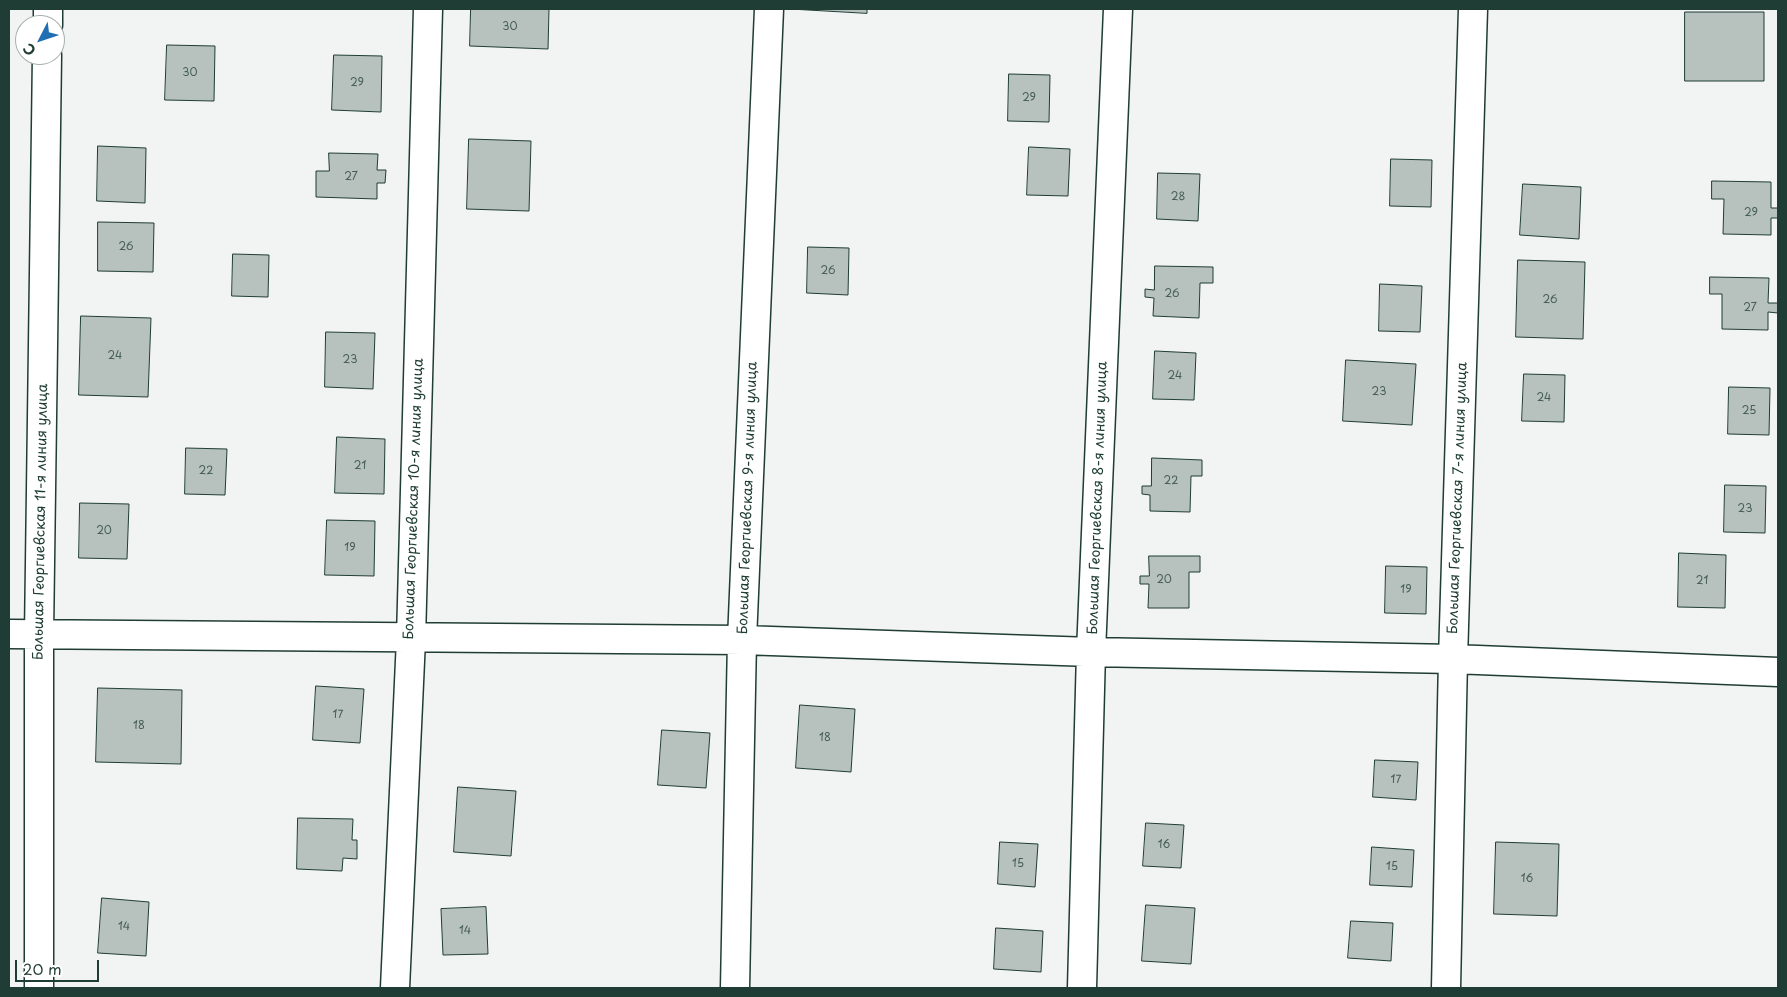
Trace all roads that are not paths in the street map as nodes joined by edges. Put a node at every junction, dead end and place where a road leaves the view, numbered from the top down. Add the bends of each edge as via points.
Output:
1 (428, 9) edge
2 (769, 9) edge
3 (1118, 9) edge
4 (1473, 9) edge
5 (47, 65) edge
6 (9, 634) edge
7 (39, 636) junction
8 (411, 639) junction
9 (742, 640) junction
10 (1091, 652) junction
11 (1453, 659) junction
12 (1778, 672) edge
13 (39, 988) edge
14 (395, 988) edge
15 (735, 988) edge
16 (1082, 988) edge
17 (1446, 988) edge

1 - 8 street, Большая Георгиевская 10-я линия улица
2 - 9 street, Большая Георгиевская 9-я линия улица
3 - 10 street, Большая Георгиевская 8-я линия улица
4 - 11 street, Большая Георгиевская 7-я линия улица
5 - 7 street, Большая Георгиевская 11-я линия улица
6 - 7 street
7 - 8 street
7 - 13 street, Большая Георгиевская 11-я линия улица
8 - 9 street
8 - 14 street, Большая Георгиевская 10-я линия улица
9 - 10 street
9 - 15 street, Большая Георгиевская 9-я линия улица
10 - 11 street
10 - 16 street, Большая Георгиевская 8-я линия улица
11 - 12 street
11 - 17 street, Большая Георгиевская 7-я линия улица

